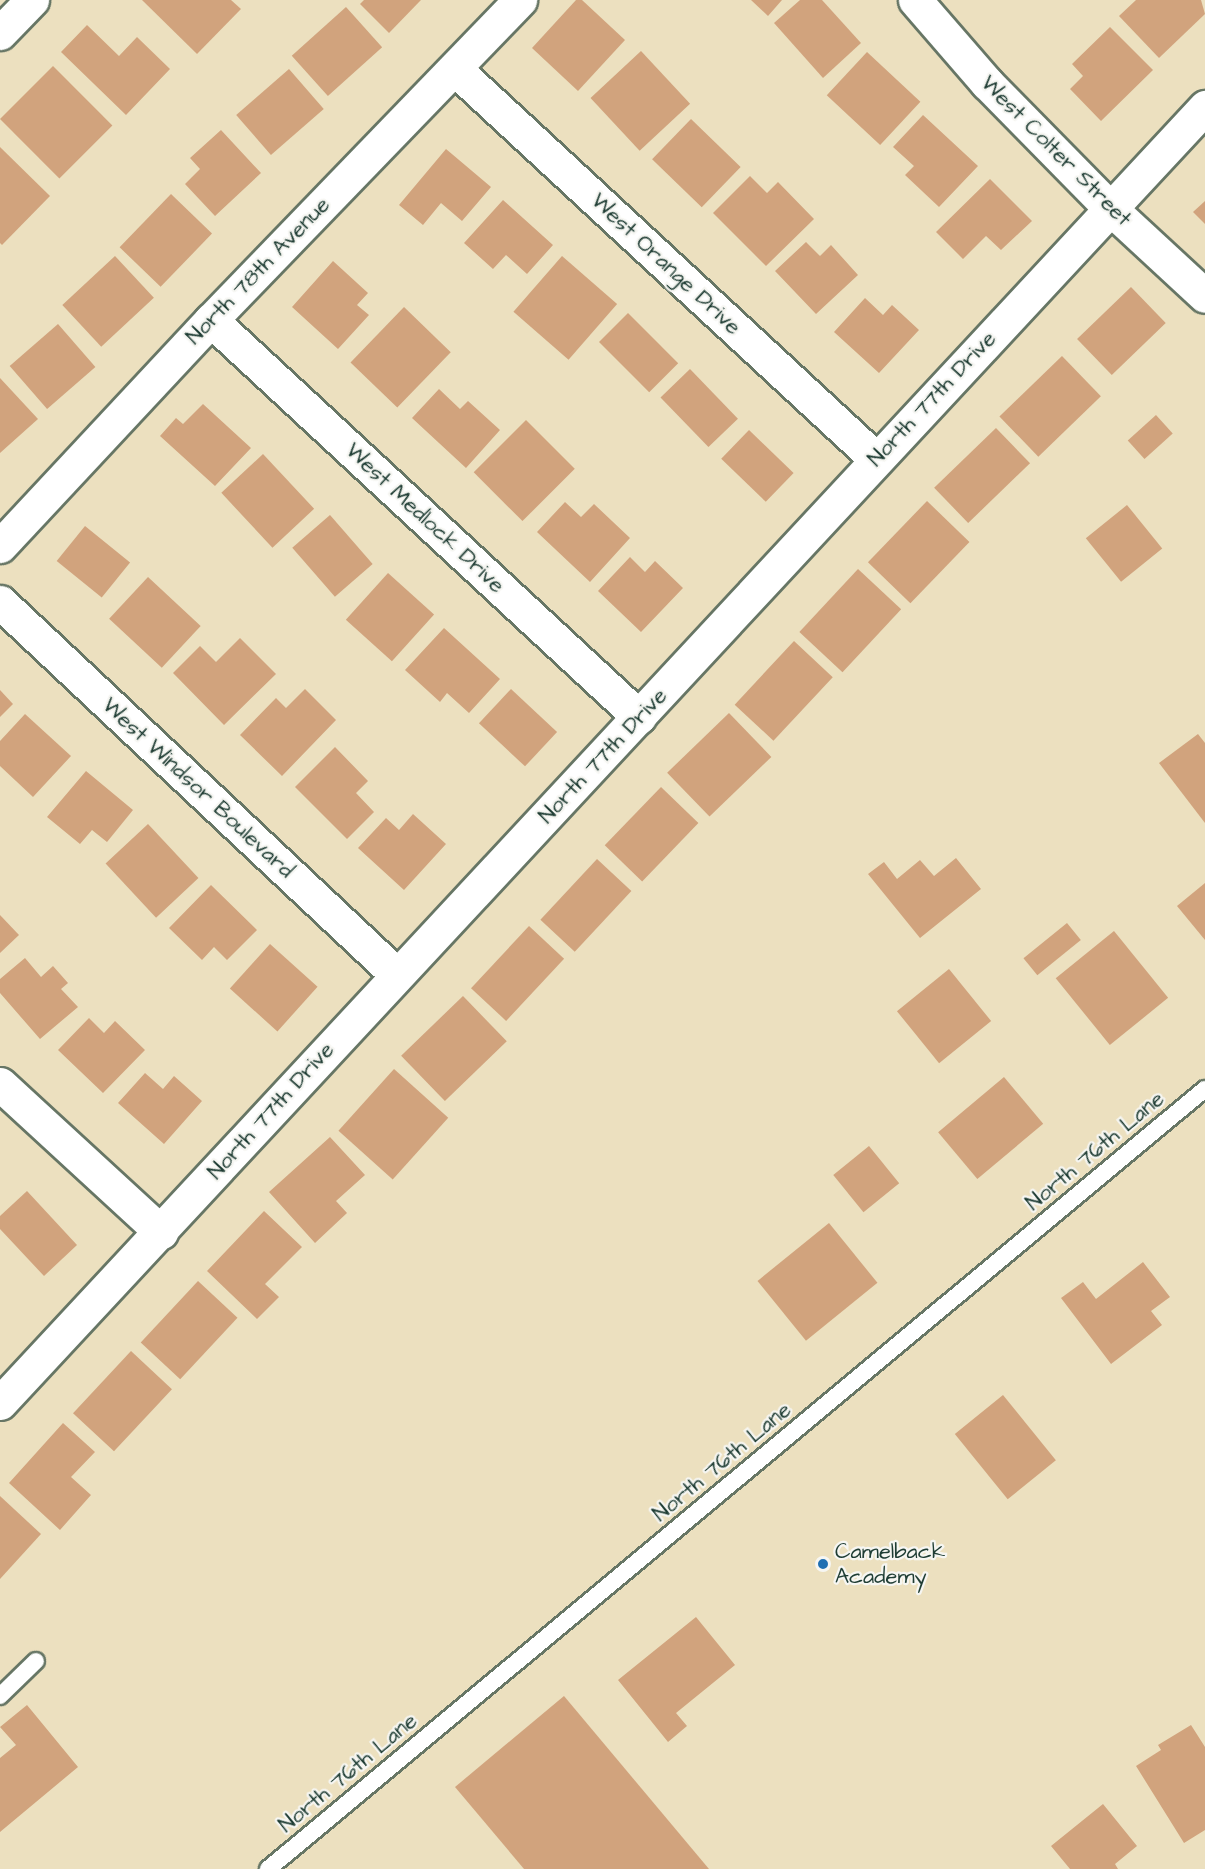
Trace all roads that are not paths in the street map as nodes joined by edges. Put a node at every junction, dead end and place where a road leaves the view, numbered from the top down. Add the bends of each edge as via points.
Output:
1 (32, 0) edge
2 (520, 0) edge
3 (915, 0) edge
4 (0, 33) edge
5 (455, 69) junction
6 (1205, 107) edge
7 (1110, 208) junction
8 (1205, 296) edge
9 (210, 320) junction
10 (876, 459) junction
11 (0, 546) edge
12 (0, 602) edge
13 (639, 717) junction
14 (396, 974) junction
15 (0, 1084) edge
16 (1205, 1089) edge
17 (161, 1232) junction
18 (0, 1403) edge
19 (36, 1661) dead end
20 (0, 1696) edge
21 (268, 1869) edge

1 - 4 street
2 - 5 street, North 78th Avenue
3 - 7 street, West Colter Street via 987,83
5 - 9 street, North 78th Avenue
5 - 10 street, West Orange Drive
6 - 7 street, North 77th Drive
7 - 8 street, West Colter Street
7 - 10 street, North 77th Drive
9 - 11 street, North 78th Avenue
9 - 13 street, West Medlock Drive
10 - 13 street, North 77th Drive
12 - 14 street, West Windsor Boulevard
13 - 14 street, North 77th Drive
14 - 17 street, North 77th Drive
15 - 17 street
16 - 21 lane, North 76th Lane
17 - 18 street, North 77th Drive
19 - 20 lane

